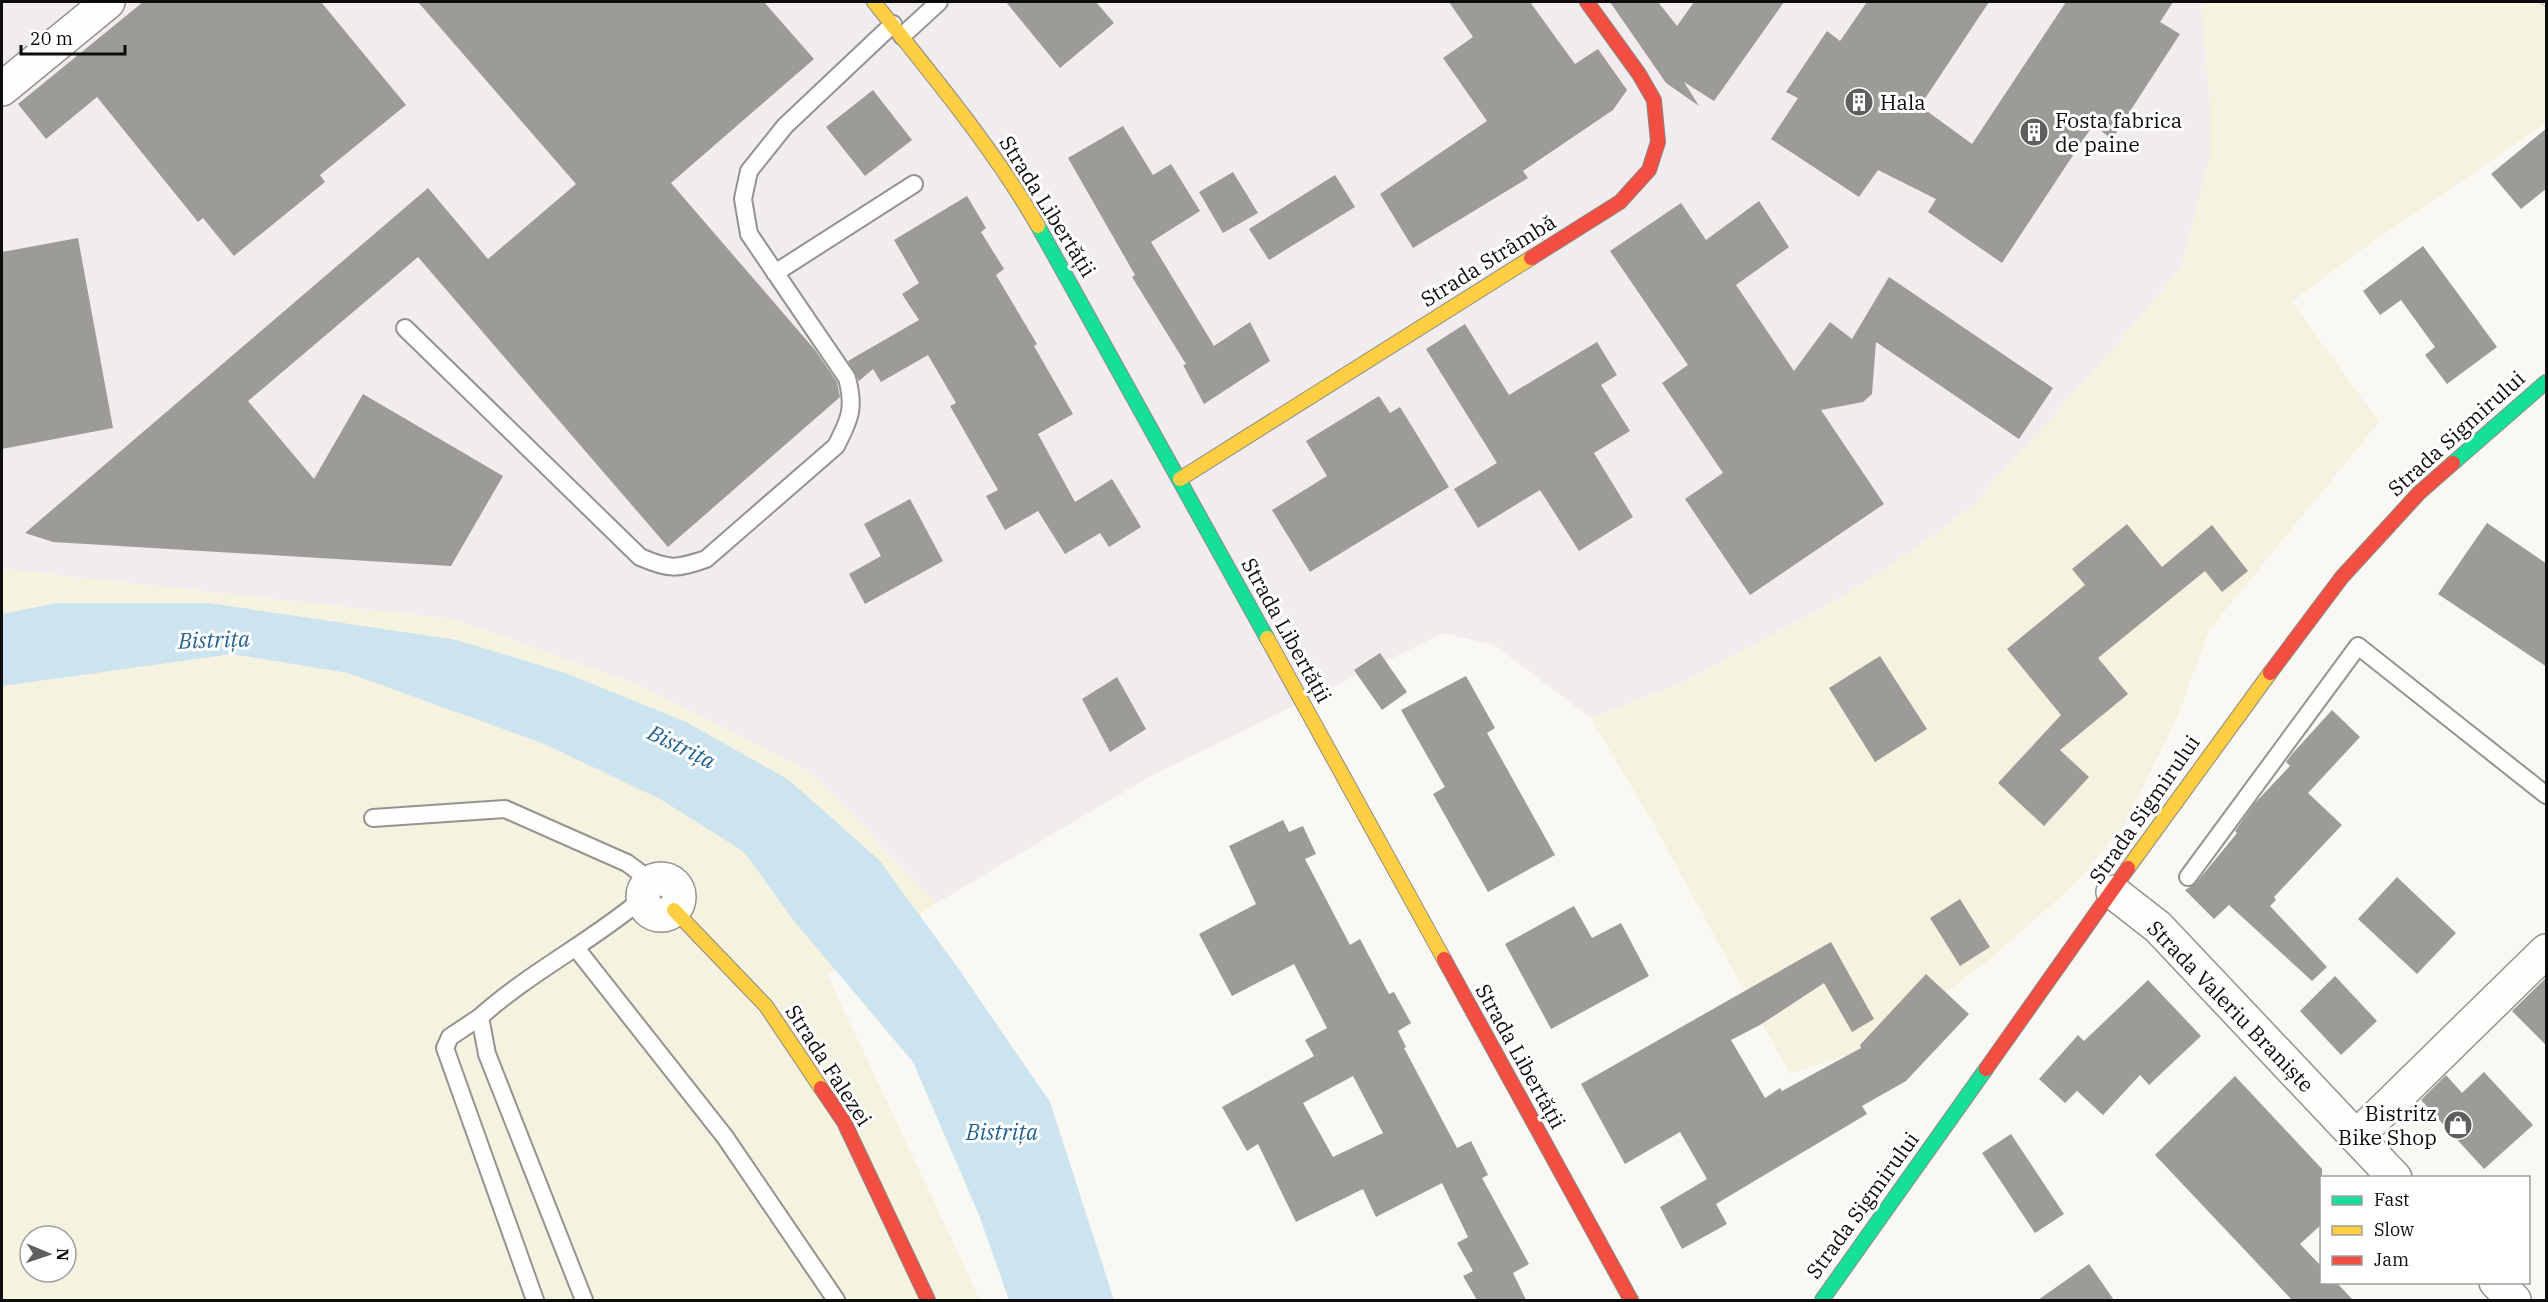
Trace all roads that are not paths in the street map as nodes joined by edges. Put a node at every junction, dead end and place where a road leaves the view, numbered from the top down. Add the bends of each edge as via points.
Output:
1 (108, 2) edge
2 (873, 2) edge
3 (939, 2) edge
4 (1587, 2) edge
5 (898, 30) junction
6 (2, 89) edge
7 (914, 184) dead end
8 (775, 273) junction
9 (405, 328) dead end
10 (2547, 382) edge
11 (1180, 478) junction
12 (2547, 795) edge
13 (373, 818) dead end
14 (2188, 877) dead end
15 (2113, 892) junction
16 (654, 900) junction
17 (576, 948) junction
18 (2547, 951) edge
19 (480, 1017) junction
20 (2356, 1137) junction
21 (2393, 1176) edge
22 (2498, 1284) edge
23 (535, 1300) edge
24 (584, 1300) edge
25 (836, 1300) edge
26 (928, 1300) edge
27 (1631, 1300) edge
28 (1822, 1300) edge
29 (2514, 1300) edge

1 - 6 street
2 - 5 main road, Strada Libertății
3 - 5 lane
4 - 11 main road, Strada Strâmbă via 1654,100 1658,142 1649,170 1620,202
5 - 8 lane via 785,126 749,171 743,199 749,234
5 - 11 main road, Strada Libertății via 1020,194
7 - 8 lane
8 - 9 lane via 847,378 852,403 848,422 836,446 706,558 664,568 640,557
10 - 15 main road, Strada Sigmirului via 2419,493 2342,577 2264,679
11 - 27 main road, Strada Libertății
12 - 14 lane via 2358,646
13 - 16 lane via 505,809 627,863
15 - 20 street, Strada Valeriu Braniște via 2158,927
15 - 28 main road, Strada Sigmirului
16 - 17 lane
16 - 26 main road, Strada Falezei via 766,1006 844,1122
17 - 19 lane via 506,993
17 - 25 lane via 725,1137
18 - 20 street
19 - 23 lane via 450,1037 445,1048
19 - 24 lane via 487,1054
20 - 21 street, Strada Valeriu Braniște
22 - 29 street

